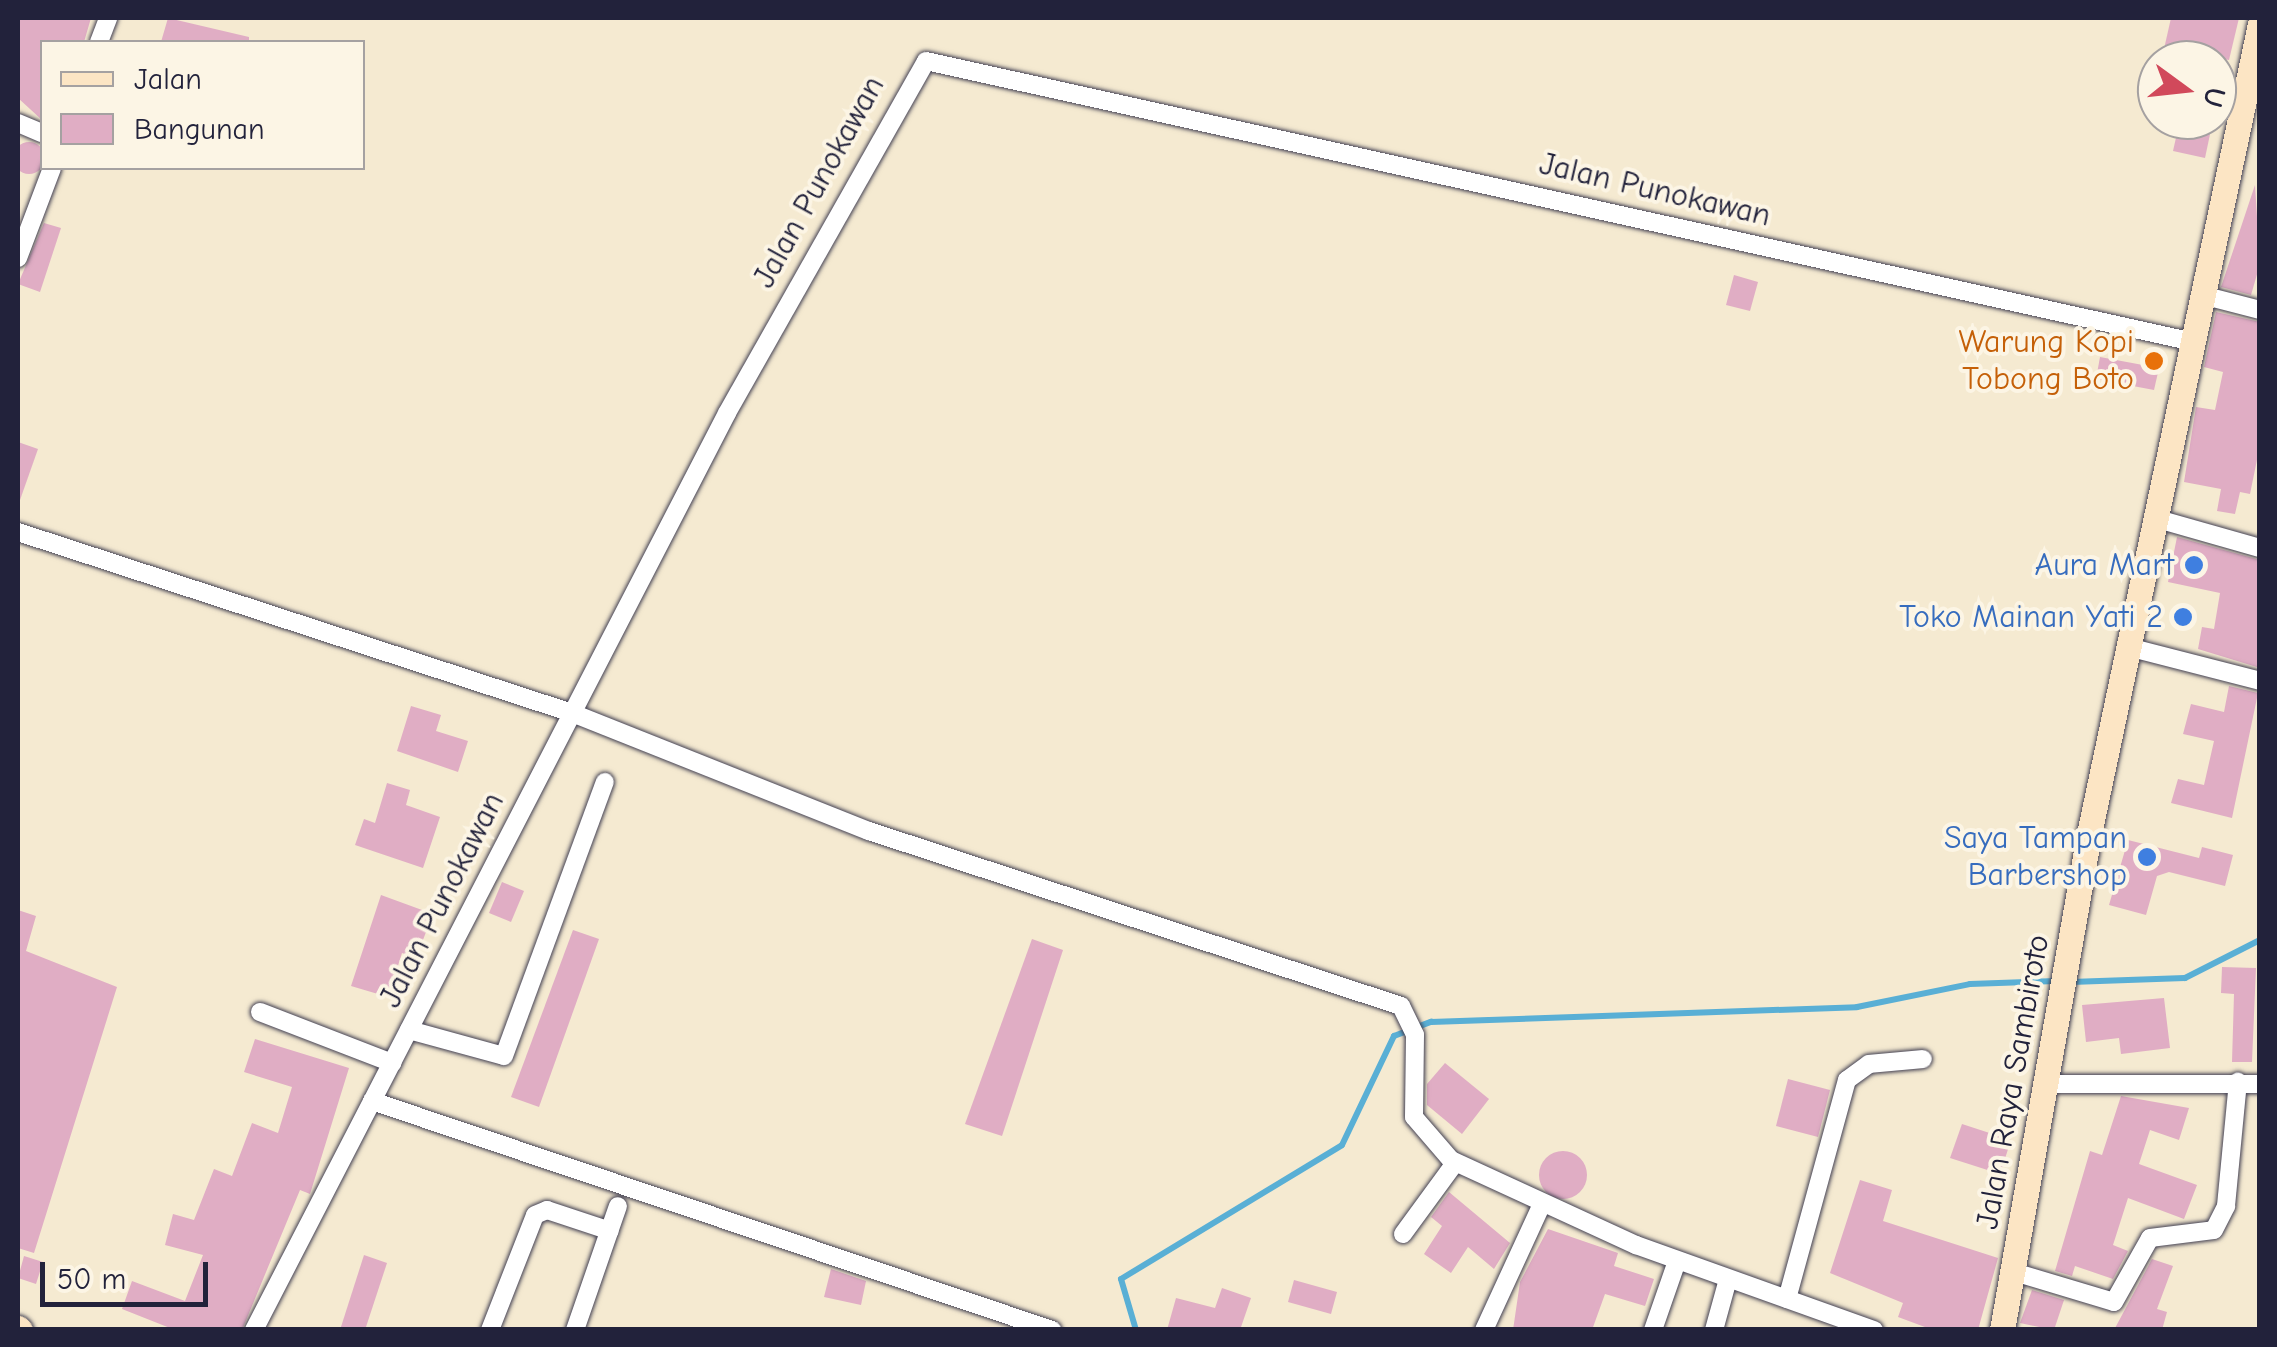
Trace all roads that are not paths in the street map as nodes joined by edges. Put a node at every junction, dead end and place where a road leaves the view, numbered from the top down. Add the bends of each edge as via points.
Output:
1 (2260, 24) edge
2 (51, 170) edge
3 (23, 229) edge
4 (18, 258) edge
5 (2202, 295) junction
6 (2260, 310) edge
7 (2193, 342) junction
8 (2158, 519) junction
9 (18, 532) edge
10 (2260, 548) edge
11 (2128, 648) junction
12 (2260, 681) edge
13 (572, 713) junction
14 (605, 782) dead end
15 (260, 1012) dead end
16 (409, 1030) junction
17 (1923, 1059) dead end
18 (392, 1063) junction
19 (2238, 1082) junction
20 (2047, 1084) junction
21 (2260, 1084) edge
22 (372, 1101) junction
23 (1455, 1162) junction
24 (618, 1206) dead end
25 (1541, 1206) junction
26 (610, 1231) junction
27 (1403, 1234) dead end
28 (1676, 1261) junction
29 (2014, 1272) junction
30 (1728, 1279) junction
31 (1787, 1299) junction
32 (254, 1330) edge
33 (490, 1330) edge
34 (575, 1330) edge
35 (1052, 1330) edge
36 (1484, 1330) edge
37 (1654, 1330) edge
38 (1714, 1330) edge
39 (1874, 1330) edge
40 (2002, 1330) edge

1 - 5 street, Jalan Raya Sambiroto
2 - 3 street
3 - 4 street
5 - 6 street
5 - 7 street, Jalan Raya Sambiroto
7 - 8 street, Jalan Raya Sambiroto
7 - 13 street, Jalan Punokawan via 926,60 784,308
8 - 10 street
8 - 11 street, Jalan Raya Sambiroto
9 - 13 street
11 - 12 street
11 - 20 street, Jalan Raya Sambiroto
13 - 16 street, Jalan Punokawan
13 - 23 street via 869,831 1401,1006 1413,1028 1414,1117
14 - 16 street via 504,1056
15 - 18 street
16 - 18 street, Jalan Punokawan
17 - 31 street via 1869,1064 1847,1080
18 - 22 street, Jalan Punokawan
19 - 20 street
19 - 21 street
19 - 29 street via 2226,1206 2214,1230 2150,1238 2114,1302
20 - 29 street, Jalan Raya Sambiroto
22 - 32 street, Jalan Punokawan
22 - 35 street
23 - 25 street
23 - 27 street
24 - 26 street
25 - 28 street
25 - 36 street
26 - 33 street via 535,1214
26 - 34 street
28 - 30 street
28 - 37 street
29 - 40 street, Jalan Raya Sambiroto
30 - 31 street
30 - 38 street
31 - 39 street

